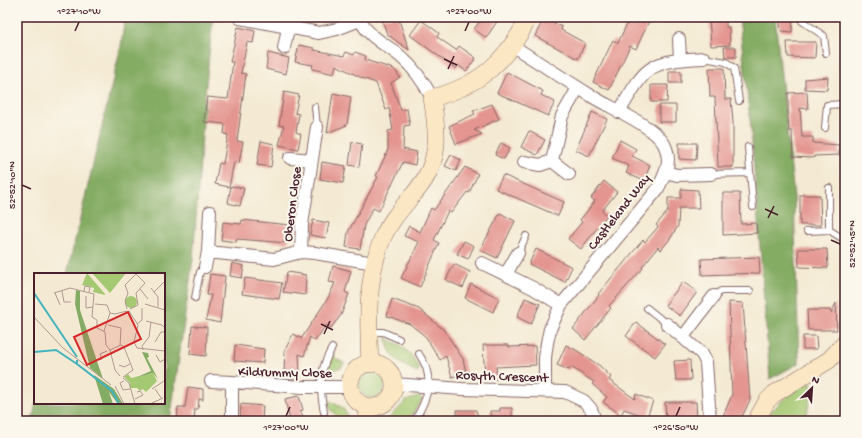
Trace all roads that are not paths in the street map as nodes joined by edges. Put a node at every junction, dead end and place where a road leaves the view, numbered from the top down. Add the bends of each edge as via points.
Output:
1 (528, 17) edge
2 (802, 17) edge
3 (237, 18) edge
4 (360, 18) edge
5 (288, 28) junction
6 (679, 39) dead end
7 (512, 46) junction
8 (284, 48) dead end
9 (826, 53) dead end
10 (704, 58) joint
11 (680, 59) junction
12 (578, 88) junction
13 (432, 98) junction
14 (739, 100) dead end
15 (845, 104) edge
16 (315, 107) dead end
17 (619, 112) junction
18 (317, 127) joint
19 (825, 128) dead end
20 (748, 147) dead end
21 (290, 158) dead end
22 (312, 160) junction
23 (552, 161) junction
24 (524, 162) dead end
25 (666, 172) junction
26 (749, 173) junction
27 (569, 174) dead end
28 (711, 174) joint
29 (829, 188) dead end
30 (753, 208) dead end
31 (210, 212) dead end
32 (829, 230) junction
33 (807, 231) dead end
34 (526, 236) dead end
35 (845, 240) edge
36 (208, 252) junction
37 (301, 252) junction
38 (518, 253) joint
39 (374, 263) junction
40 (482, 263) dead end
41 (205, 268) joint
42 (506, 274) junction
43 (750, 291) dead end
44 (714, 296) joint
45 (195, 298) dead end
46 (561, 305) junction
47 (647, 308) dead end
48 (666, 324) joint
49 (369, 332) junction
50 (683, 337) junction
51 (399, 339) dead end
52 (845, 343) edge
53 (332, 348) dead end
54 (419, 354) dead end
55 (370, 364) junction
56 (211, 381) dead end
57 (232, 382) junction
58 (394, 384) junction
59 (427, 386) junction
60 (320, 387) junction
61 (350, 387) junction
62 (545, 391) junction
63 (324, 412) dead end
64 (368, 414) edge
65 (232, 421) edge
66 (414, 421) edge
67 (595, 421) edge
68 (710, 421) edge
69 (756, 421) edge

1 - 7 street
2 - 9 lane via 802,21 824,36
3 - 5 street
4 - 5 street via 337,29 319,32
4 - 13 street via 366,30 411,68 424,83
5 - 8 street
6 - 11 street
7 - 12 street, Castleland Way
7 - 13 street via 496,65 474,82
10 - 11 street
10 - 14 lane via 731,64 734,68
11 - 17 street via 659,63 648,69
12 - 17 street, Castleland Way
12 - 23 street via 562,116
13 - 39 street via 437,128 435,156 424,181 389,224
15 - 19 lane via 827,106
16 - 18 lane
17 - 25 street, Castleland Way via 658,136 667,152
18 - 22 street, Oberon Close
20 - 26 lane
21 - 22 street, Oberon Close
22 - 37 street, Oberon Close via 302,224
23 - 24 street via 540,165
23 - 27 street
25 - 28 street via 677,175
25 - 46 street, Castleland Way via 657,190
26 - 28 lane
26 - 30 lane
29 - 32 lane
31 - 36 street
32 - 33 lane
32 - 35 lane
34 - 38 lane
36 - 37 street via 274,260
36 - 41 street
37 - 39 street
38 - 42 street
39 - 49 street
40 - 42 street
41 - 45 lane via 200,272
42 - 46 street
43 - 44 lane via 721,291
44 - 50 street
46 - 62 street, Castleland Way via 547,343
47 - 48 lane
48 - 50 street
49 - 51 lane via 383,332
49 - 55 street
50 - 68 street via 702,354 706,362
52 - 69 street via 823,364 774,394
53 - 60 lane via 325,361
54 - 59 lane via 428,372
55 - 58 street via 387,369
55 - 61 street via 357,369 350,380
56 - 57 street
57 - 60 street, Kildrummy Close
57 - 65 street, Kildrummy Close
58 - 59 street, Rosyth Crescent
58 - 64 street via 382,406
59 - 62 street, Rosyth Crescent
59 - 66 lane via 425,404
60 - 61 street, Kildrummy Close
60 - 63 lane
61 - 64 street via 354,398
62 - 67 street, Rosyth Crescent via 565,392 576,396 591,409

